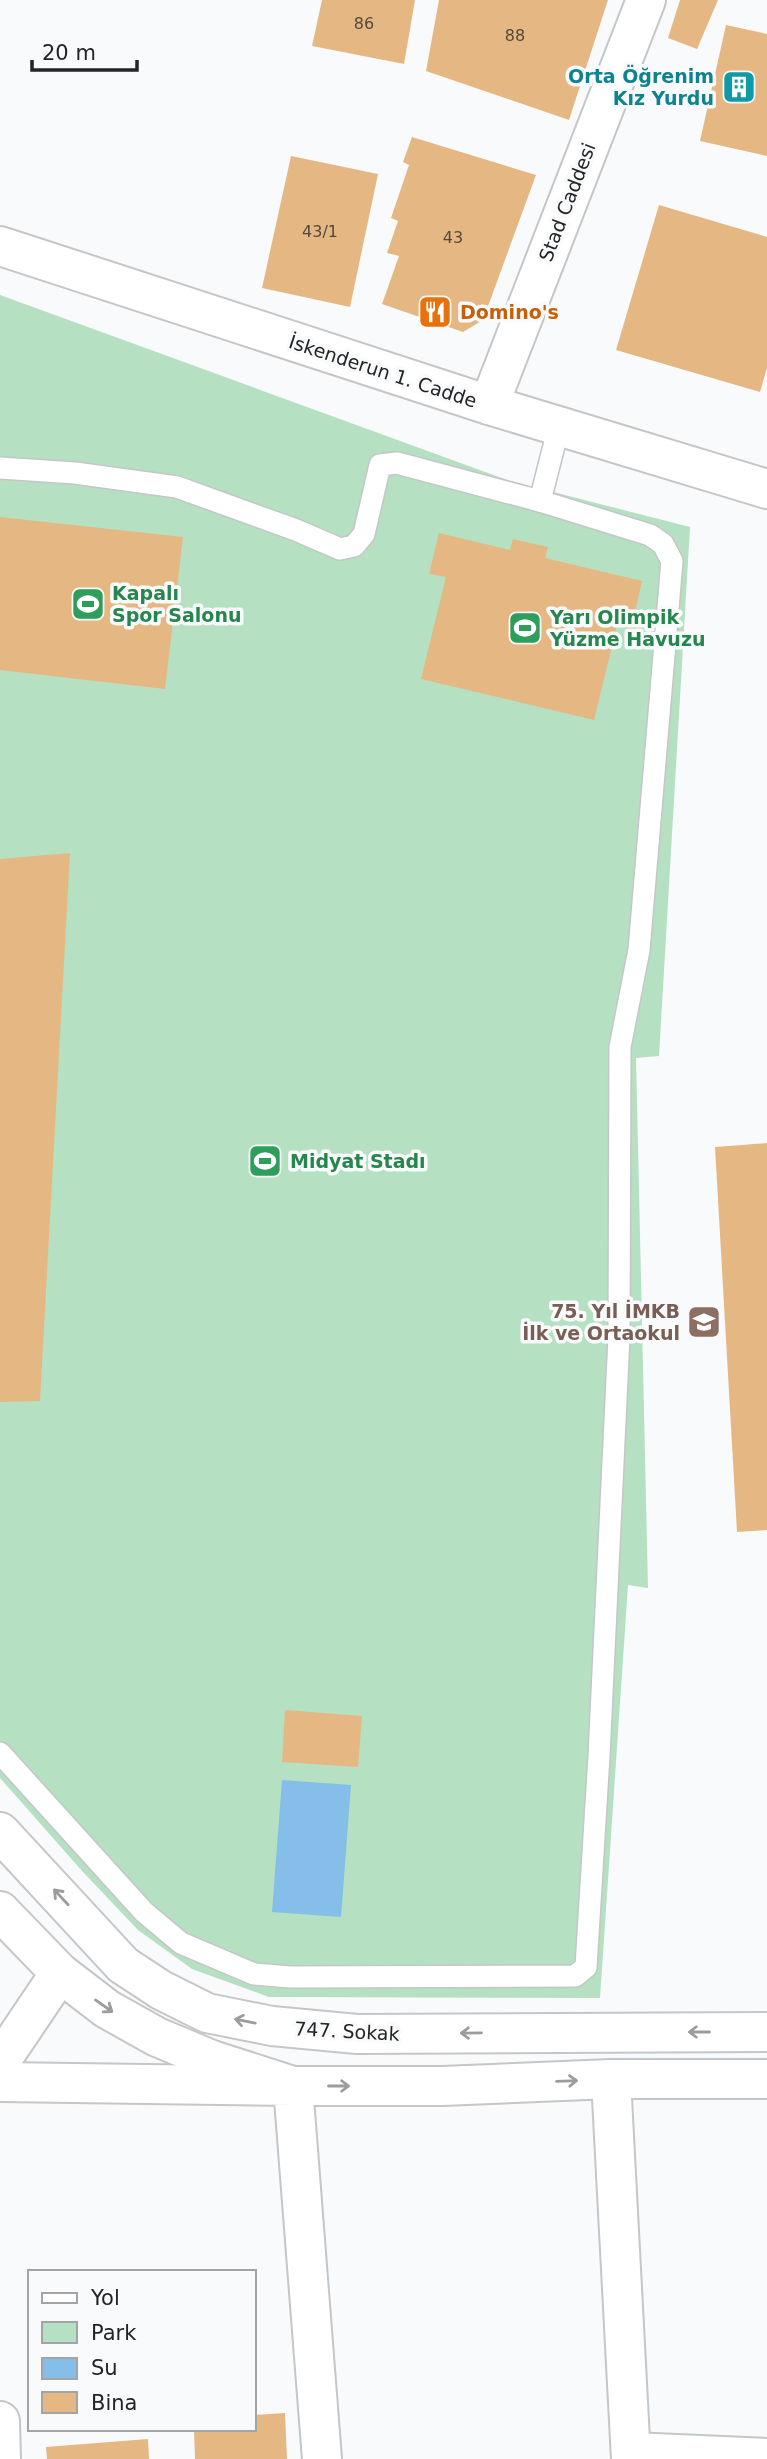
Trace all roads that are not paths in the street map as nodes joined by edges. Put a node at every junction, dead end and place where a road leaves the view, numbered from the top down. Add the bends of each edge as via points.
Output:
1 (646, 0) edge
2 (0, 246) edge
3 (489, 405) junction
4 (559, 426) junction
5 (0, 468) edge
6 (767, 489) edge
7 (540, 501) junction
8 (0, 1753) edge
9 (0, 1832) edge
10 (0, 1911) edge
11 (60, 1973) junction
12 (767, 2032) edge
13 (0, 2062) edge
14 (611, 2079) junction
15 (767, 2079) edge
16 (0, 2082) edge
17 (293, 2086) junction
18 (0, 2421) edge
19 (631, 2455) edge
20 (767, 2458) edge
21 (1, 2459) edge
22 (322, 2459) edge

1 - 3 street, Stad Caddesi
2 - 3 street, İskenderun 1. Cadde
3 - 4 street, İskenderun 1. Cadde
4 - 6 street, İskenderun 1. Cadde
4 - 7 lane
5 - 7 lane via 177,487 340,549 354,546 364,534 380,465 397,463
7 - 8 lane via 650,535 663,544 672,561 639,950 620,1047 619,1337 586,1967 575,1976 254,1974 181,1943 144,1912
12 -> 9 street, 747. Sokak via 357,2034 272,2026 207,2013 123,1965
10 - 11 street
11 - 13 street
11 -> 17 street via 107,2009 157,2037
14 - 15 street
17 -> 14 street
14 - 19 street
16 - 17 street
17 - 22 street
18 - 21 street
19 - 20 street

